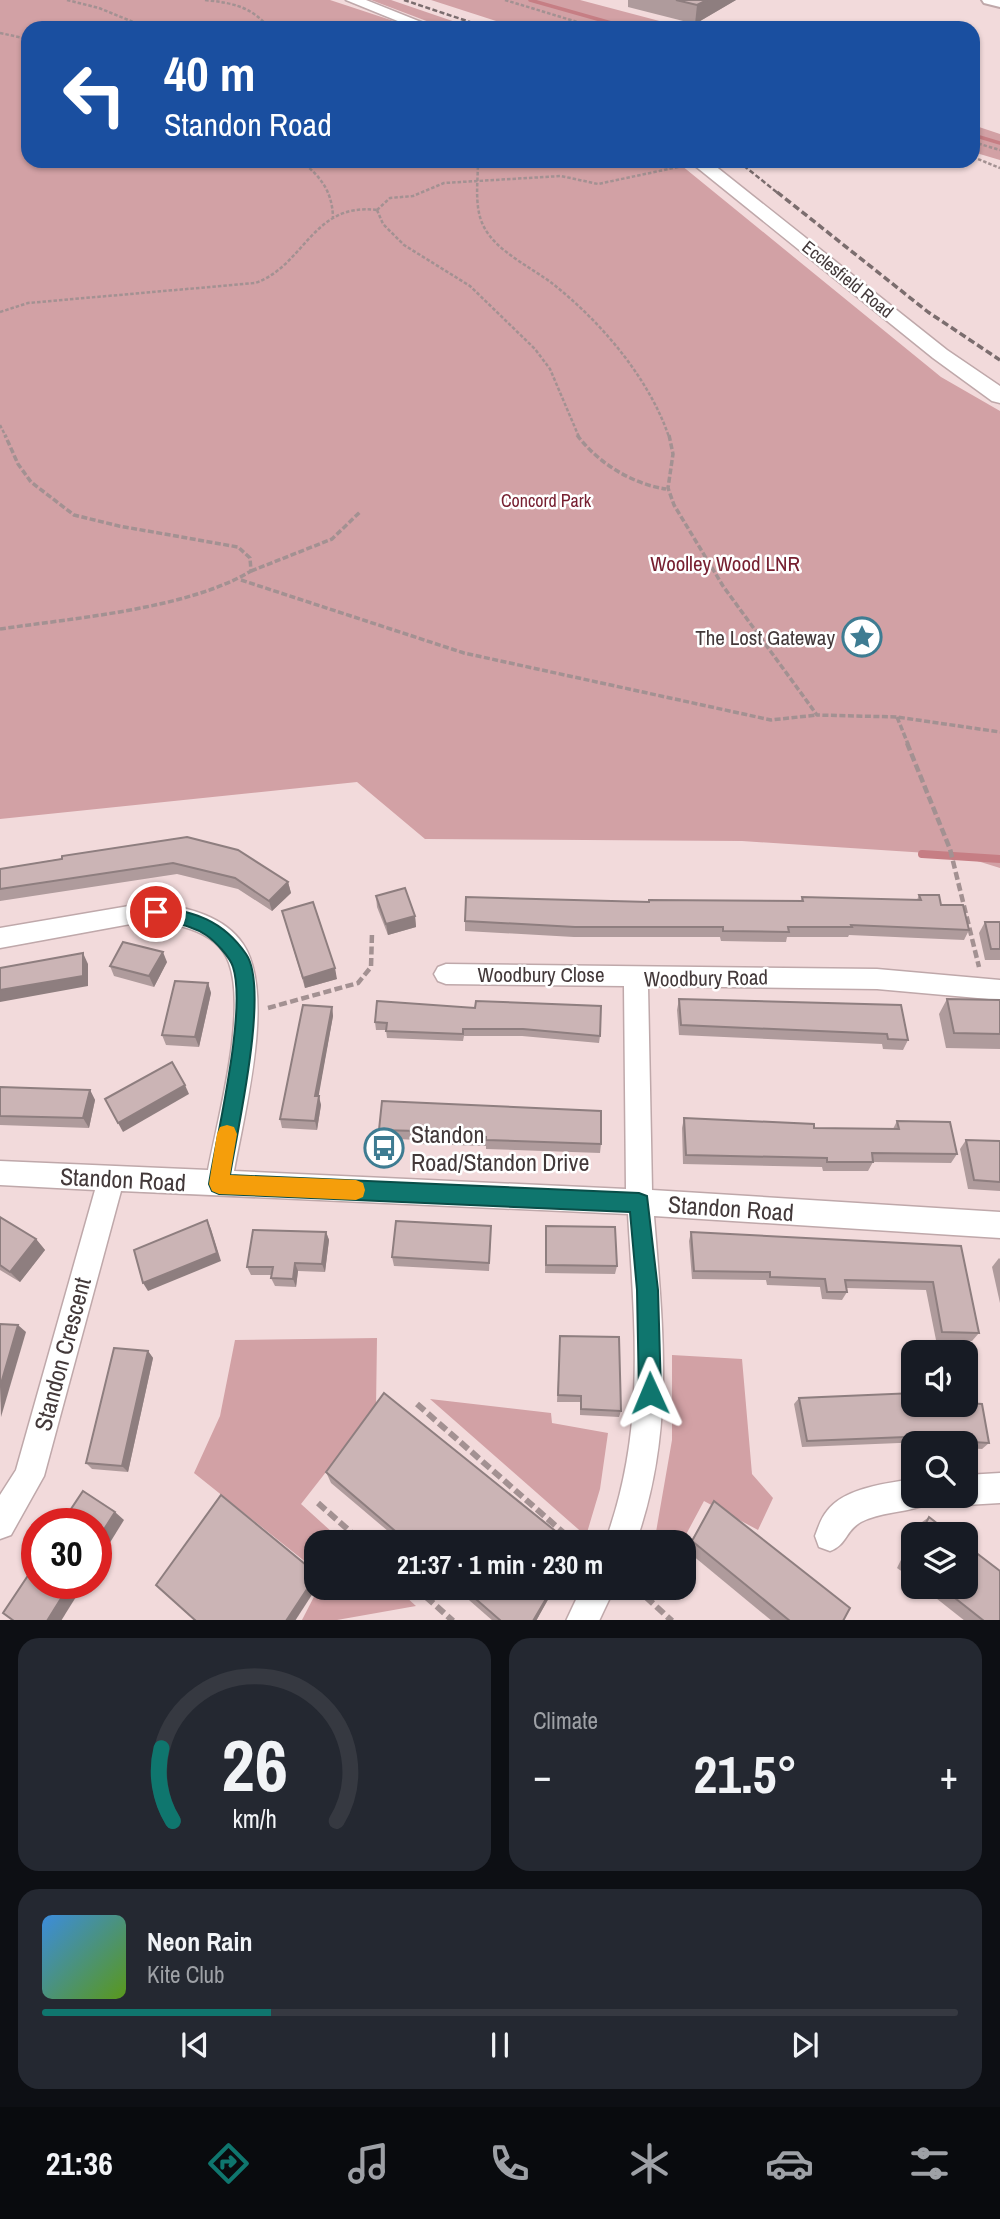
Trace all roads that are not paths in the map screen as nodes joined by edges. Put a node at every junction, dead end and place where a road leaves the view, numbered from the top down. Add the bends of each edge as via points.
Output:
1 (353, 0) edge
2 (988, 0) edge
3 (1000, 3) edge
4 (410, 21) edge
5 (707, 168) edge
6 (1000, 396) edge
7 (0, 937) edge
8 (446, 974) dead end
9 (636, 975) junction
10 (992, 989) edge
11 (0, 1173) edge
12 (111, 1179) junction
13 (219, 1184) junction
14 (639, 1202) junction
15 (1000, 1225) edge
16 (1000, 1488) edge
17 (978, 1489) edge
18 (901, 1496) edge
19 (0, 1524) edge
20 (624, 1530) edge
21 (830, 1536) dead end
22 (592, 1600) edge
23 (582, 1620) edge

1 - 4 main road
2 - 3 street
5 - 6 main road, Ecclesfield Road via 940,354
7 - 13 street via 156,912 178,915 214,931 240,960 247,986 245,1013
8 - 9 street, Woodbury Close
9 - 10 street, Woodbury Road via 877,979
9 - 14 street, Woodbury Road
11 - 12 street, Standon Road
12 - 13 street, Standon Road
12 - 19 street, Standon Crescent via 29,1476
13 - 14 street, Standon Road
14 - 15 street, Standon Road
14 - 20 street, Woodbury Road via 648,1290 650,1393 640,1476
16 - 17 street
18 - 21 street via 860,1507 839,1519
22 - 23 street

